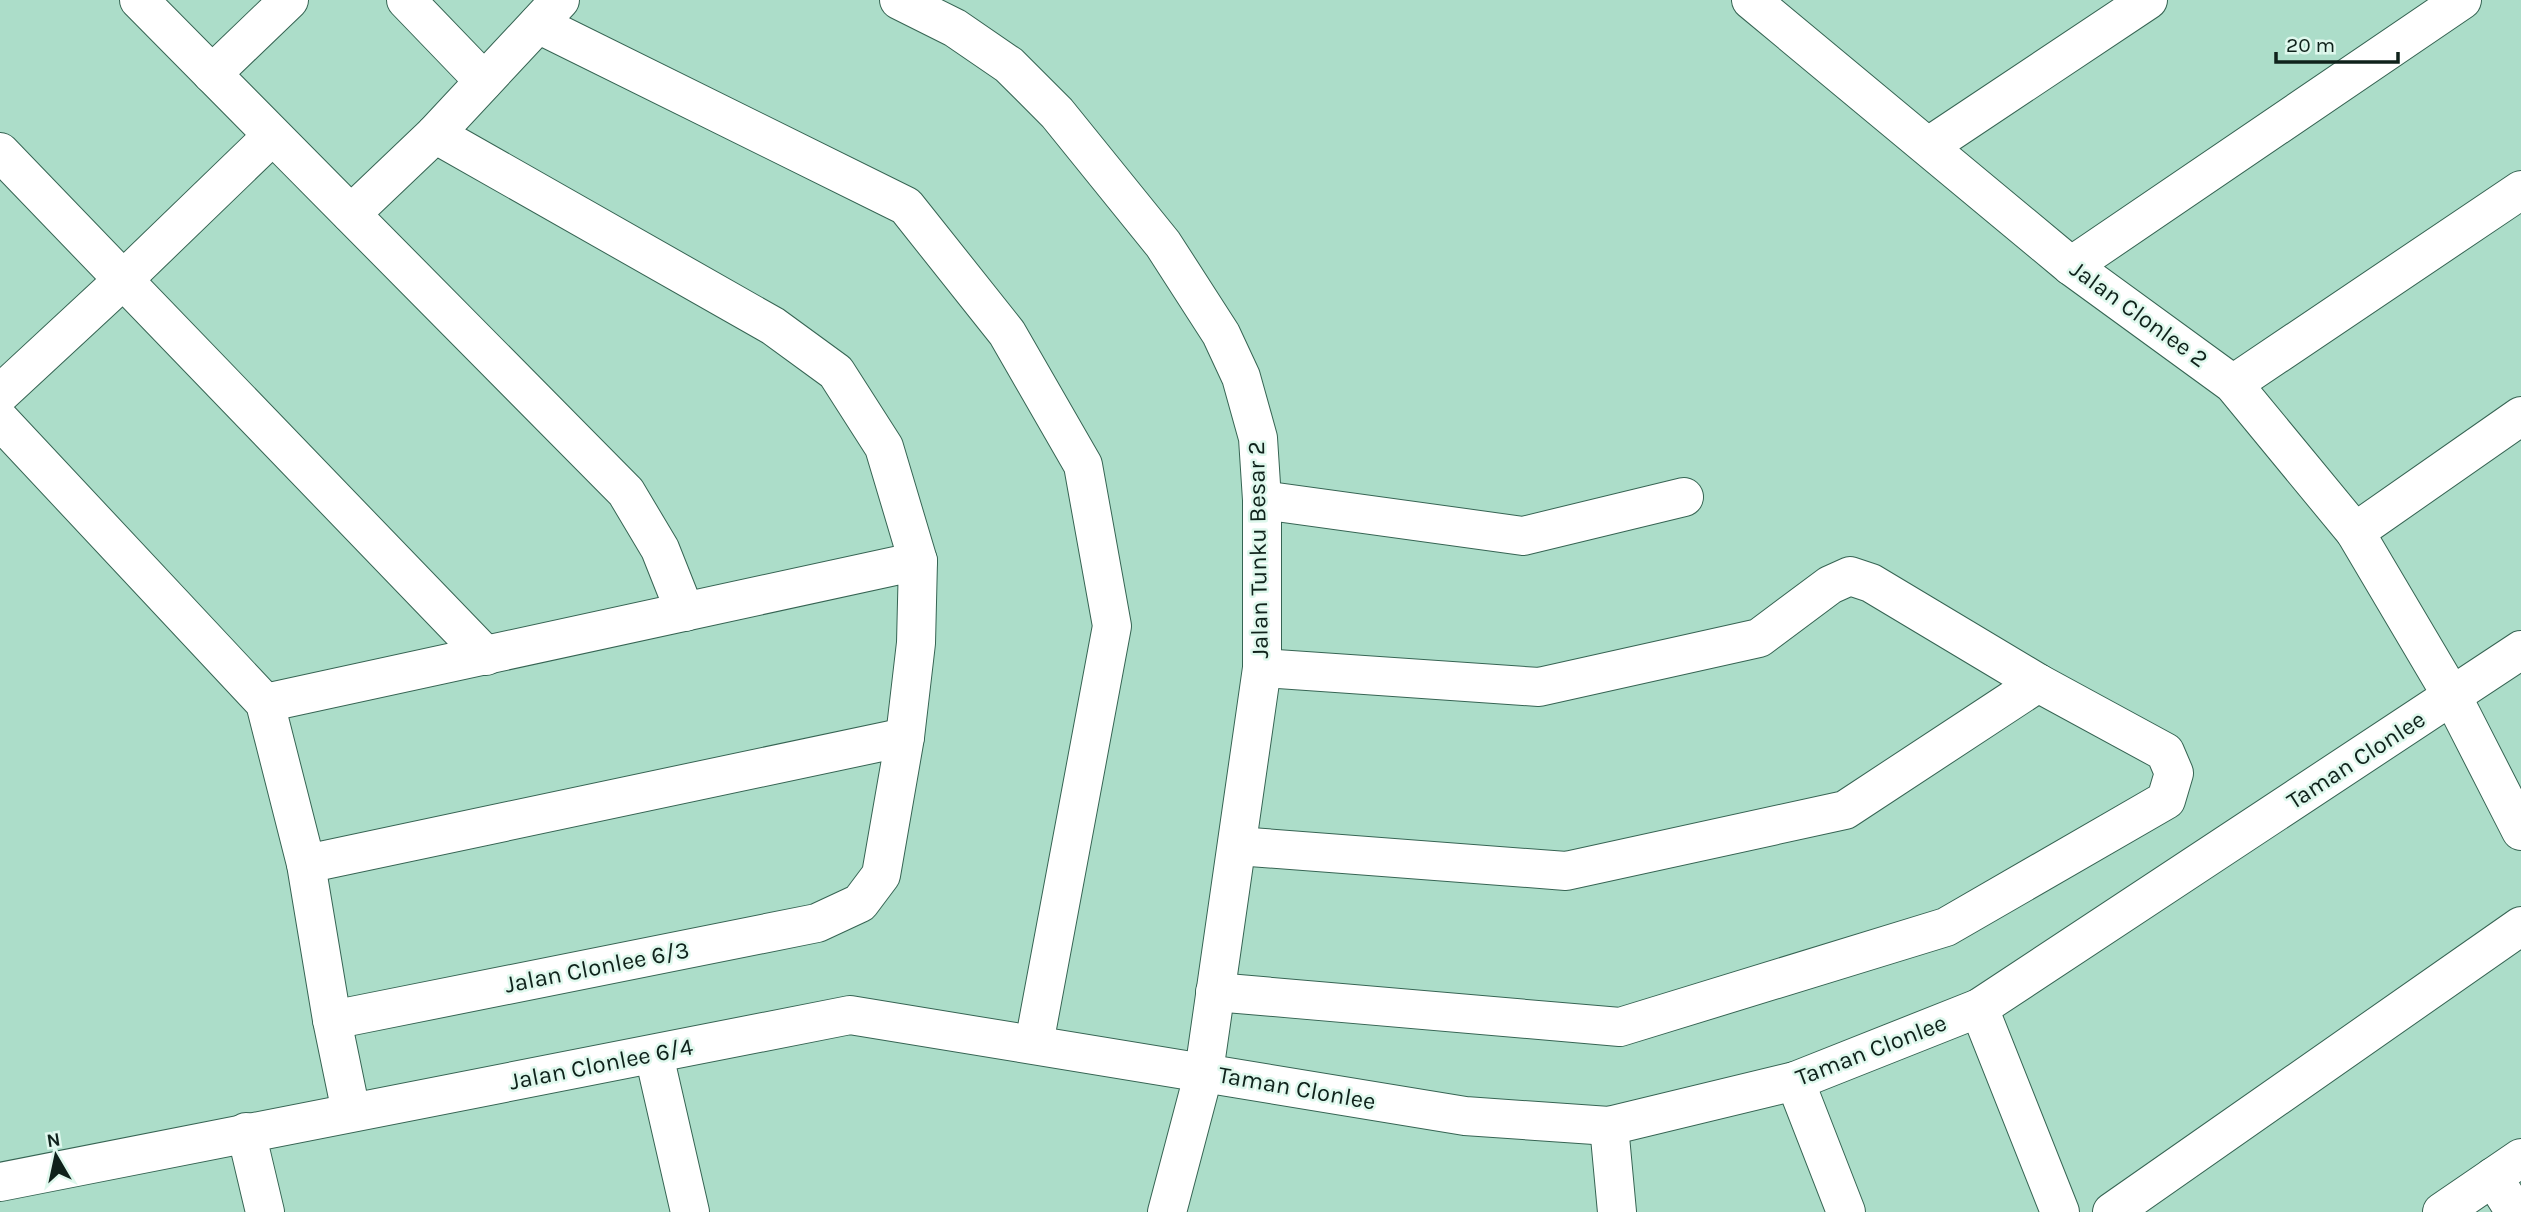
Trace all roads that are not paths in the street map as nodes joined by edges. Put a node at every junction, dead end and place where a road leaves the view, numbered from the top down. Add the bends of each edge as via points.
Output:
1 (139, 0) edge
2 (289, 0) edge
3 (405, 0) edge
4 (899, 0) edge
5 (2148, 0) edge
6 (2462, 0) edge
7 (1773, 5) edge
8 (549, 12) edge
9 (212, 74) junction
10 (484, 81) junction
11 (435, 134) junction
12 (272, 136) junction
13 (1929, 146) junction
14 (0, 152) edge
15 (2521, 190) edge
16 (351, 214) junction
17 (2071, 266) junction
18 (123, 280) junction
19 (2233, 384) junction
20 (0, 394) edge
21 (2521, 416) edge
22 (0, 421) edge
23 (1684, 497) dead end
24 (1262, 500) junction
25 (2355, 532) junction
26 (918, 561) junction
27 (685, 612) junction
28 (2521, 650) edge
29 (486, 656) junction
30 (1262, 668) junction
31 (2038, 683) junction
32 (2452, 696) junction
33 (265, 703) junction
34 (905, 737) junction
35 (2521, 831) edge
36 (1237, 846) junction
37 (306, 864) junction
38 (2521, 926) edge
39 (1215, 992) junction
40 (1979, 1008) junction
41 (332, 1020) junction
42 (1034, 1044) junction
43 (654, 1055) junction
44 (1204, 1072) junction
45 (1795, 1081) junction
46 (351, 1112) junction
47 (1609, 1126) junction
48 (246, 1132) junction
49 (2507, 1167) edge
50 (0, 1182) edge
51 (265, 1212) edge
52 (690, 1212) edge
53 (1167, 1212) edge
54 (1617, 1212) edge
55 (1846, 1212) edge
56 (2060, 1212) edge
57 (2112, 1212) edge
58 (2442, 1212) edge
59 (2515, 1212) edge

1 - 9 street
2 - 9 street
3 - 10 street
4 - 24 street, Jalan Tunku Besar 2 via 955,28 1009,65 1057,113 1163,244 1222,334 1241,377 1258,438
5 - 13 street
6 - 17 street
7 - 13 street, Jalan Clonlee 2
8 - 10 street
8 - 42 street via 906,206 1007,333 1083,465 1112,626
9 - 12 street
10 - 11 street
11 - 16 street
11 - 26 street via 773,326 836,372 884,447
12 - 16 street
12 - 18 street
13 - 17 street, Jalan Clonlee 2
14 - 18 street
15 - 19 street
16 - 27 street via 626,492 660,549
17 - 19 street, Jalan Clonlee 2
18 - 20 street
18 - 29 street
19 - 25 street, Jalan Clonlee 2
21 - 25 street
22 - 33 street
23 - 24 street via 1523,536
24 - 30 street, Jalan Tunku Besar 2
25 - 32 street, Jalan Clonlee 2
26 - 27 street
26 - 34 street via 916,643
27 - 29 street
28 - 32 street, Taman Clonlee
29 - 33 street
30 - 31 street via 1539,687 1759,638 1830,585 1850,576 1871,583
30 - 36 street, Jalan Tunku Besar 2
31 - 36 street via 1845,810 1566,871
31 - 39 street via 2165,752 2174,773 2166,800 1946,927 1620,1027
32 - 35 street, Taman Clonlee
32 - 40 street, Taman Clonlee
33 - 37 street
34 - 37 street
34 - 41 street, Jalan Clonlee 6/3 via 881,875 860,904 817,923
36 - 39 street, Jalan Tunku Besar 2
37 - 41 street
38 - 57 street
39 - 44 street, Jalan Tunku Besar 2
40 - 45 street, Taman Clonlee
40 - 56 street
41 - 46 street
42 - 43 street, Jalan Clonlee 6/4 via 850,1015
42 - 44 street, Jalan Clonlee 6/4
43 - 46 street, Jalan Clonlee 6/4
43 - 52 street
44 - 47 street, Taman Clonlee via 1465,1116
44 - 53 street, Jalan Tunku Besar 2
45 - 47 street, Taman Clonlee
45 - 55 street
46 - 48 street, Jalan Clonlee 6/4
47 - 54 street
48 - 50 street, Jalan Clonlee 6/4
48 - 51 street
49 - 58 street
49 - 59 street

